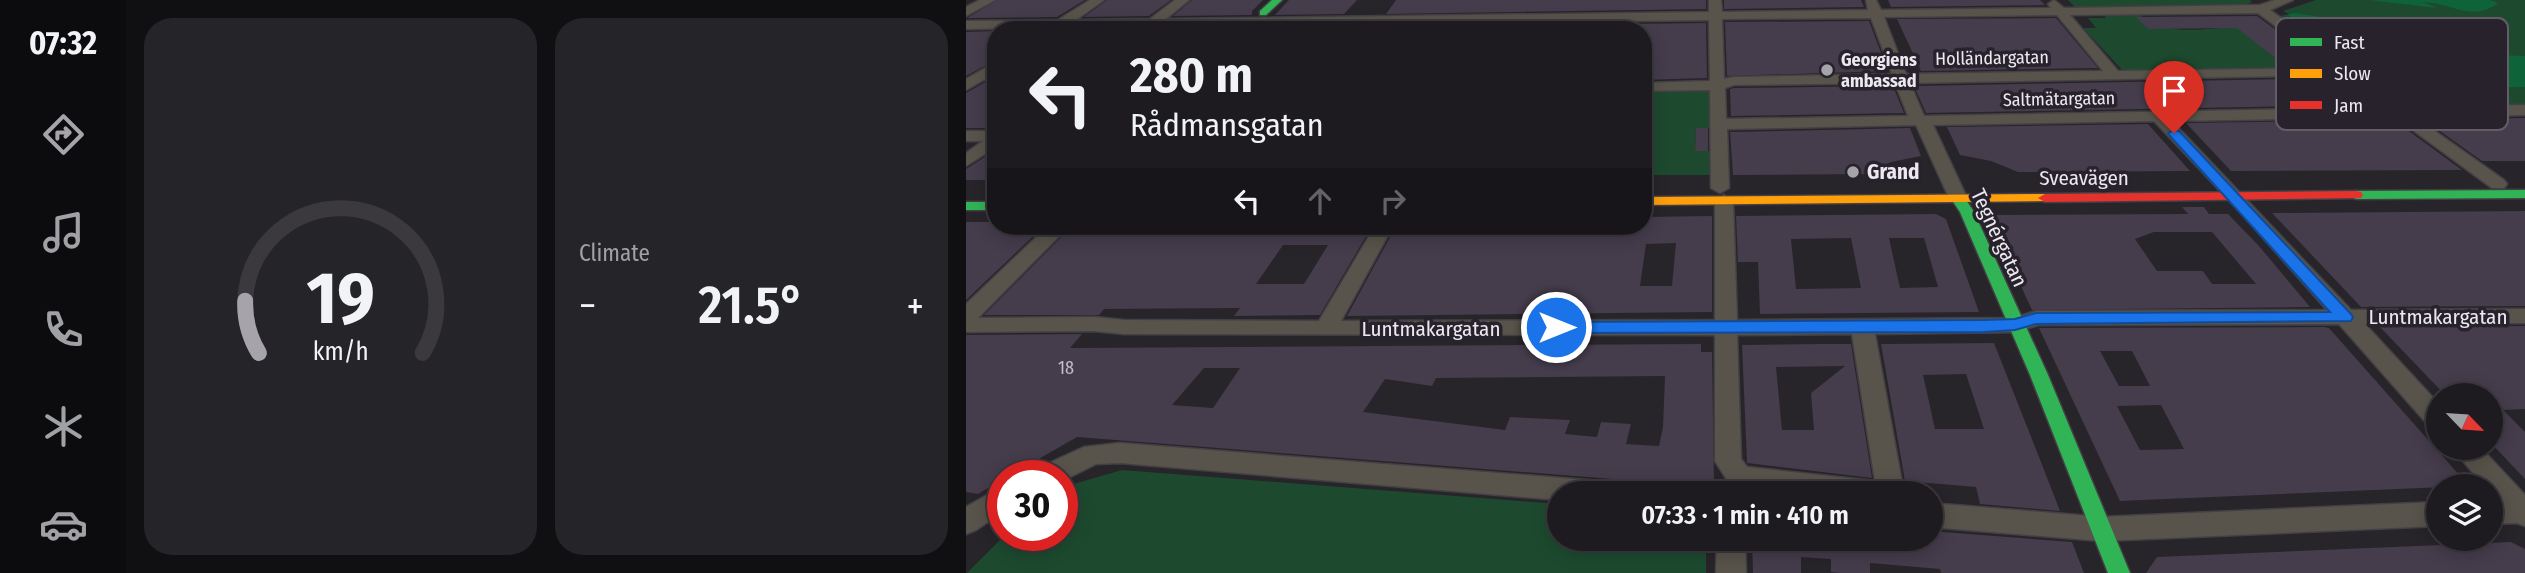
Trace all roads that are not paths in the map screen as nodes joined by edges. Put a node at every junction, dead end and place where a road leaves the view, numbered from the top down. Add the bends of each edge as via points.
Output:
1 (989, 0) edge
2 (1098, 0) edge
3 (1183, 0) edge
4 (1278, 0) edge
5 (2281, 1) edge
6 (2058, 8) edge
7 (2261, 9) junction
8 (1874, 10) edge
9 (966, 12) edge
10 (1716, 12) edge
11 (1592, 17) edge
12 (2276, 20) edge
13 (1065, 21) edge
14 (1154, 21) edge
15 (1254, 21) edge
16 (1481, 21) edge
17 (1534, 21) edge
18 (966, 25) edge
19 (987, 25) edge
20 (987, 72) edge
21 (2276, 73) edge
22 (2113, 75) junction
23 (1901, 78) junction
24 (1718, 85) junction
25 (966, 86) edge
26 (1652, 87) edge
27 (2276, 115) edge
28 (2159, 117) junction
29 (1919, 121) junction
30 (1719, 124) junction
31 (2424, 130) edge
32 (966, 136) edge
33 (987, 137) edge
34 (987, 144) edge
35 (966, 161) edge
36 (2498, 184) junction
37 (1652, 190) edge
38 (2230, 192) junction
39 (966, 193) edge
40 (987, 193) edge
41 (2524, 193) edge
42 (1722, 194) junction
43 (1955, 194) junction
44 (1652, 200) edge
45 (966, 206) edge
46 (987, 206) edge
47 (1050, 235) edge
48 (1379, 235) edge
49 (2525, 316) edge
50 (966, 317) edge
51 (2345, 317) junction
52 (966, 325) edge
53 (2015, 325) junction
54 (1725, 326) junction
55 (1862, 326) junction
56 (1325, 329) junction
57 (2426, 406) edge
58 (2476, 460) edge
59 (1078, 462) edge
60 (1762, 481) edge
61 (1889, 481) edge
62 (1547, 488) edge
63 (987, 509) edge
64 (1943, 512) edge
65 (2503, 512) edge
66 (2524, 512) edge
67 (2426, 515) edge
68 (987, 516) edge
69 (966, 524) edge
70 (2102, 529) junction
71 (1731, 551) edge
72 (1731, 573) edge
73 (2119, 573) edge

1 - 9 street
2 - 13 street
3 - 14 street
4 - 15 main road
5 - 7 street
6 - 7 street
6 - 8 street
6 - 22 street
7 - 12 street, Holländargatan
8 - 10 street
8 - 23 street, Tegnérgatan
10 - 11 street
10 - 24 street
11 - 17 street
15 - 16 street via 1459,14
18 - 19 street
20 - 25 street
21 - 22 street, Holländargatan
22 - 23 street, Holländargatan
23 - 24 street, Holländargatan
23 - 29 street, Tegnérgatan
24 - 26 street, Holländargatan
24 - 30 street
27 - 28 street, Saltmätargatan
28 - 29 street, Saltmätargatan
28 - 38 street
29 - 30 street, Saltmätargatan
29 - 43 street, Tegnérgatan via 1927,128
30 - 42 street
31 - 36 street
32 - 33 street
34 - 35 street
36 - 38 main road, Sveavägen
36 - 41 main road, Sveavägen
37 - 42 main road, Sveavägen
38 - 41 main road, Sveavägen
38 - 43 main road, Sveavägen
38 - 51 street
39 - 40 main road
42 - 43 main road, Sveavägen
42 - 44 main road, Sveavägen
42 - 54 street
43 - 53 main road, Tegnérgatan
45 - 46 main road
47 - 50 street
48 - 56 street
49 - 51 street, Luntmakargatan
51 - 53 street, Luntmakargatan via 2036,318
51 - 57 street
52 - 56 street, Luntmakargatan
53 - 55 street, Luntmakargatan
53 - 70 main road, Tegnérgatan
54 - 55 street, Luntmakargatan
54 - 56 street, Luntmakargatan
54 - 60 street via 1727,461 1738,475
55 - 61 street
58 - 66 street
59 - 62 street via 1093,454 1120,453
63 - 69 street
64 - 70 street
65 - 66 street
67 - 70 street
68 - 69 street
70 - 73 main road, Tegnérgatan
71 - 72 street

